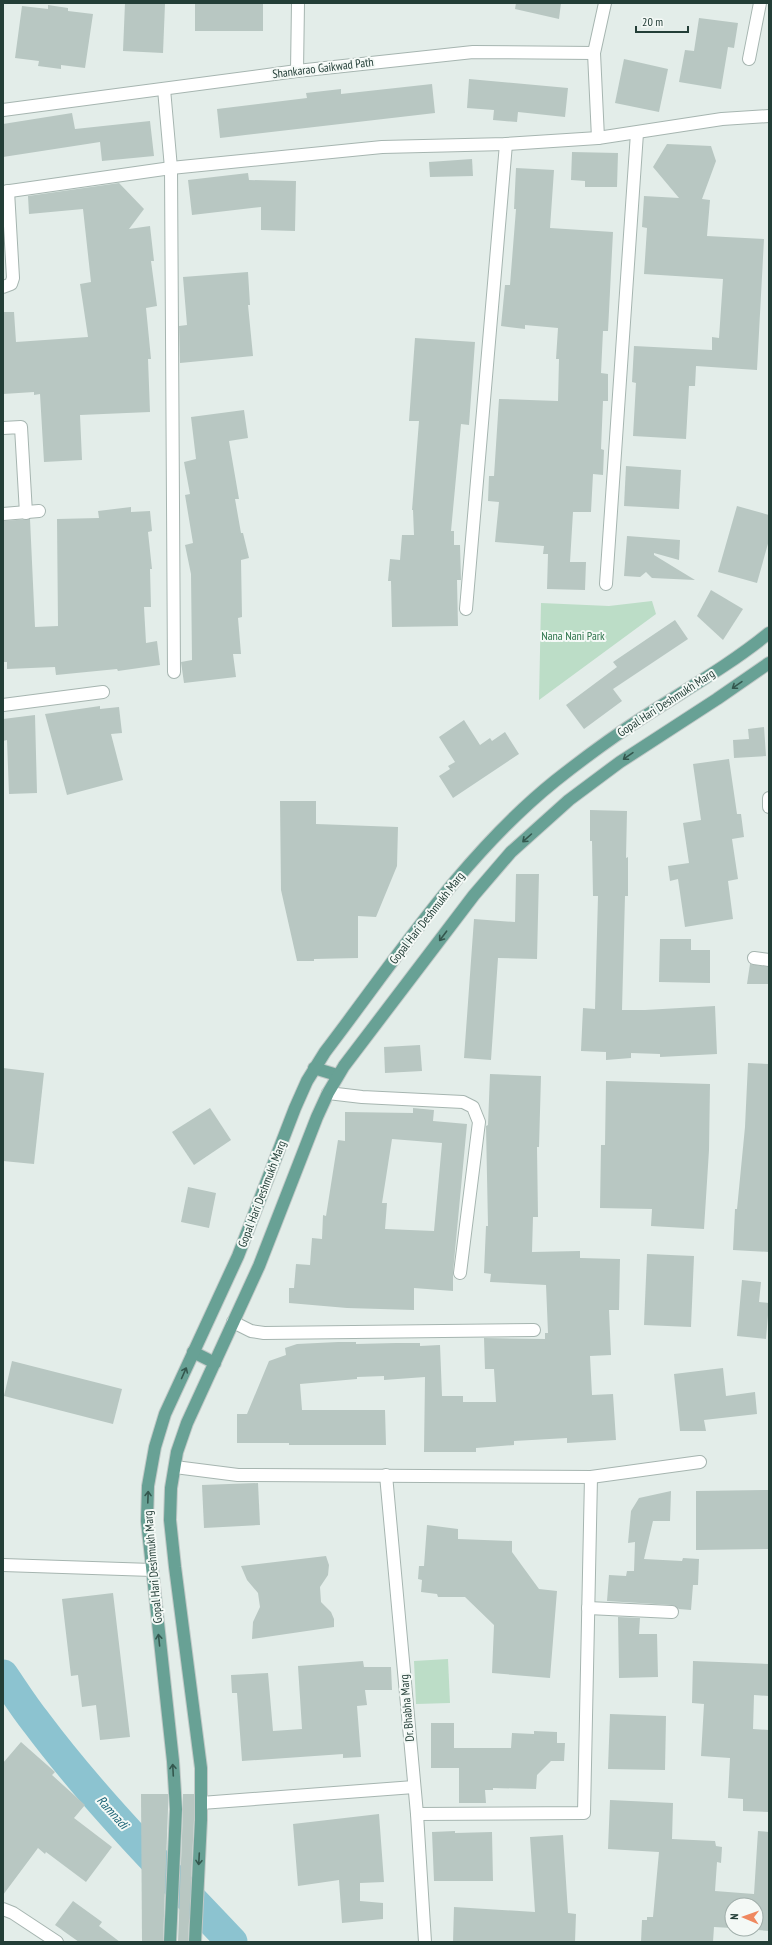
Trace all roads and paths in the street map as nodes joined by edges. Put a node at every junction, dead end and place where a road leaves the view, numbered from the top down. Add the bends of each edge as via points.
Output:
1 (298, 3) edge
2 (605, 3) edge
3 (760, 3) edge
4 (594, 53) junction
5 (749, 59) dead end
6 (297, 71) junction
7 (164, 89) junction
8 (3, 110) edge
9 (769, 116) edge
10 (637, 133) junction
11 (598, 138) junction
12 (506, 144) junction
13 (171, 168) junction
14 (5, 192) edge
15 (3, 286) edge
16 (3, 428) edge
17 (39, 511) dead end
18 (26, 513) junction
19 (3, 514) edge
20 (606, 584) dead end
21 (466, 610) dead end
22 (769, 633) edge
23 (769, 662) edge
24 (174, 672) dead end
25 (103, 692) dead end
26 (3, 705) edge
27 (769, 798) edge
28 (769, 807) edge
29 (754, 958) dead end
30 (769, 960) edge
31 (314, 1068) junction
32 (338, 1075) junction
33 (328, 1093) junction
34 (460, 1272) dead end
35 (234, 1322) junction
36 (534, 1330) dead end
37 (194, 1352) junction
38 (215, 1363) junction
39 (700, 1462) dead end
40 (175, 1467) junction
41 (386, 1475) junction
42 (592, 1477) junction
43 (3, 1565) edge
44 (152, 1570) junction
45 (588, 1608) junction
46 (672, 1612) dead end
47 (414, 1787) junction
48 (201, 1803) junction
49 (417, 1814) junction
50 (3, 1909) edge
51 (195, 1941) edge
52 (57, 1942) edge
53 (170, 1942) edge
54 (425, 1942) edge

1 - 6 street
2 - 4 street
3 - 5 street
4 - 6 street, Shankarao Gaikwad Path via 473,52
4 - 11 street
6 - 7 street, Shankarao Gaikwad Path
7 - 8 street, Shankarao Gaikwad Path
7 - 13 street
9 - 10 street via 722,119
10 - 11 street
10 - 20 street
11 - 12 street
12 - 13 street via 382,147
12 - 21 street
13 - 14 street
13 - 24 street
14 - 15 street via 13,278 11,284
16 - 18 street via 21,427
17 - 18 street
18 - 19 street
22 - 31 main road, Gopal Hari Deshmukh Marg via 727,664 644,716 554,781 490,840 451,886
23 -> 32 main road, Gopal Hari Deshmukh Marg via 718,699 620,762 569,800 507,856 474,894
25 - 26 street
27 - 28 street
29 - 30 street
31 - 32 main road
31 - 37 main road, Gopal Hari Deshmukh Marg via 295,1108 238,1256
32 - 33 main road, Gopal Hari Deshmukh Marg
33 - 34 street via 463,1102 473,1107 479,1122
33 - 35 main road, Gopal Hari Deshmukh Marg
35 - 36 street via 251,1331 264,1333
35 - 38 main road, Gopal Hari Deshmukh Marg
37 - 38 main road
44 -> 37 main road, Gopal Hari Deshmukh Marg via 147,1500 155,1446 165,1414
38 - 40 main road, Gopal Hari Deshmukh Marg via 187,1423
39 - 42 street
40 - 41 street via 238,1475
40 - 48 main road, Gopal Hari Deshmukh Marg via 171,1488 170,1520 201,1768
41 - 42 street
41 - 47 street, Dr. Bhabha Marg
42 - 45 street
43 - 44 street
53 -> 44 main road, Gopal Hari Deshmukh Marg via 176,1809
45 - 46 street
45 - 49 street via 584,1813
47 - 48 street
47 - 49 street, Dr. Bhabha Marg
48 -> 51 main road, Gopal Hari Deshmukh Marg
49 - 54 street, Dr. Bhabha Marg
50 - 52 street

